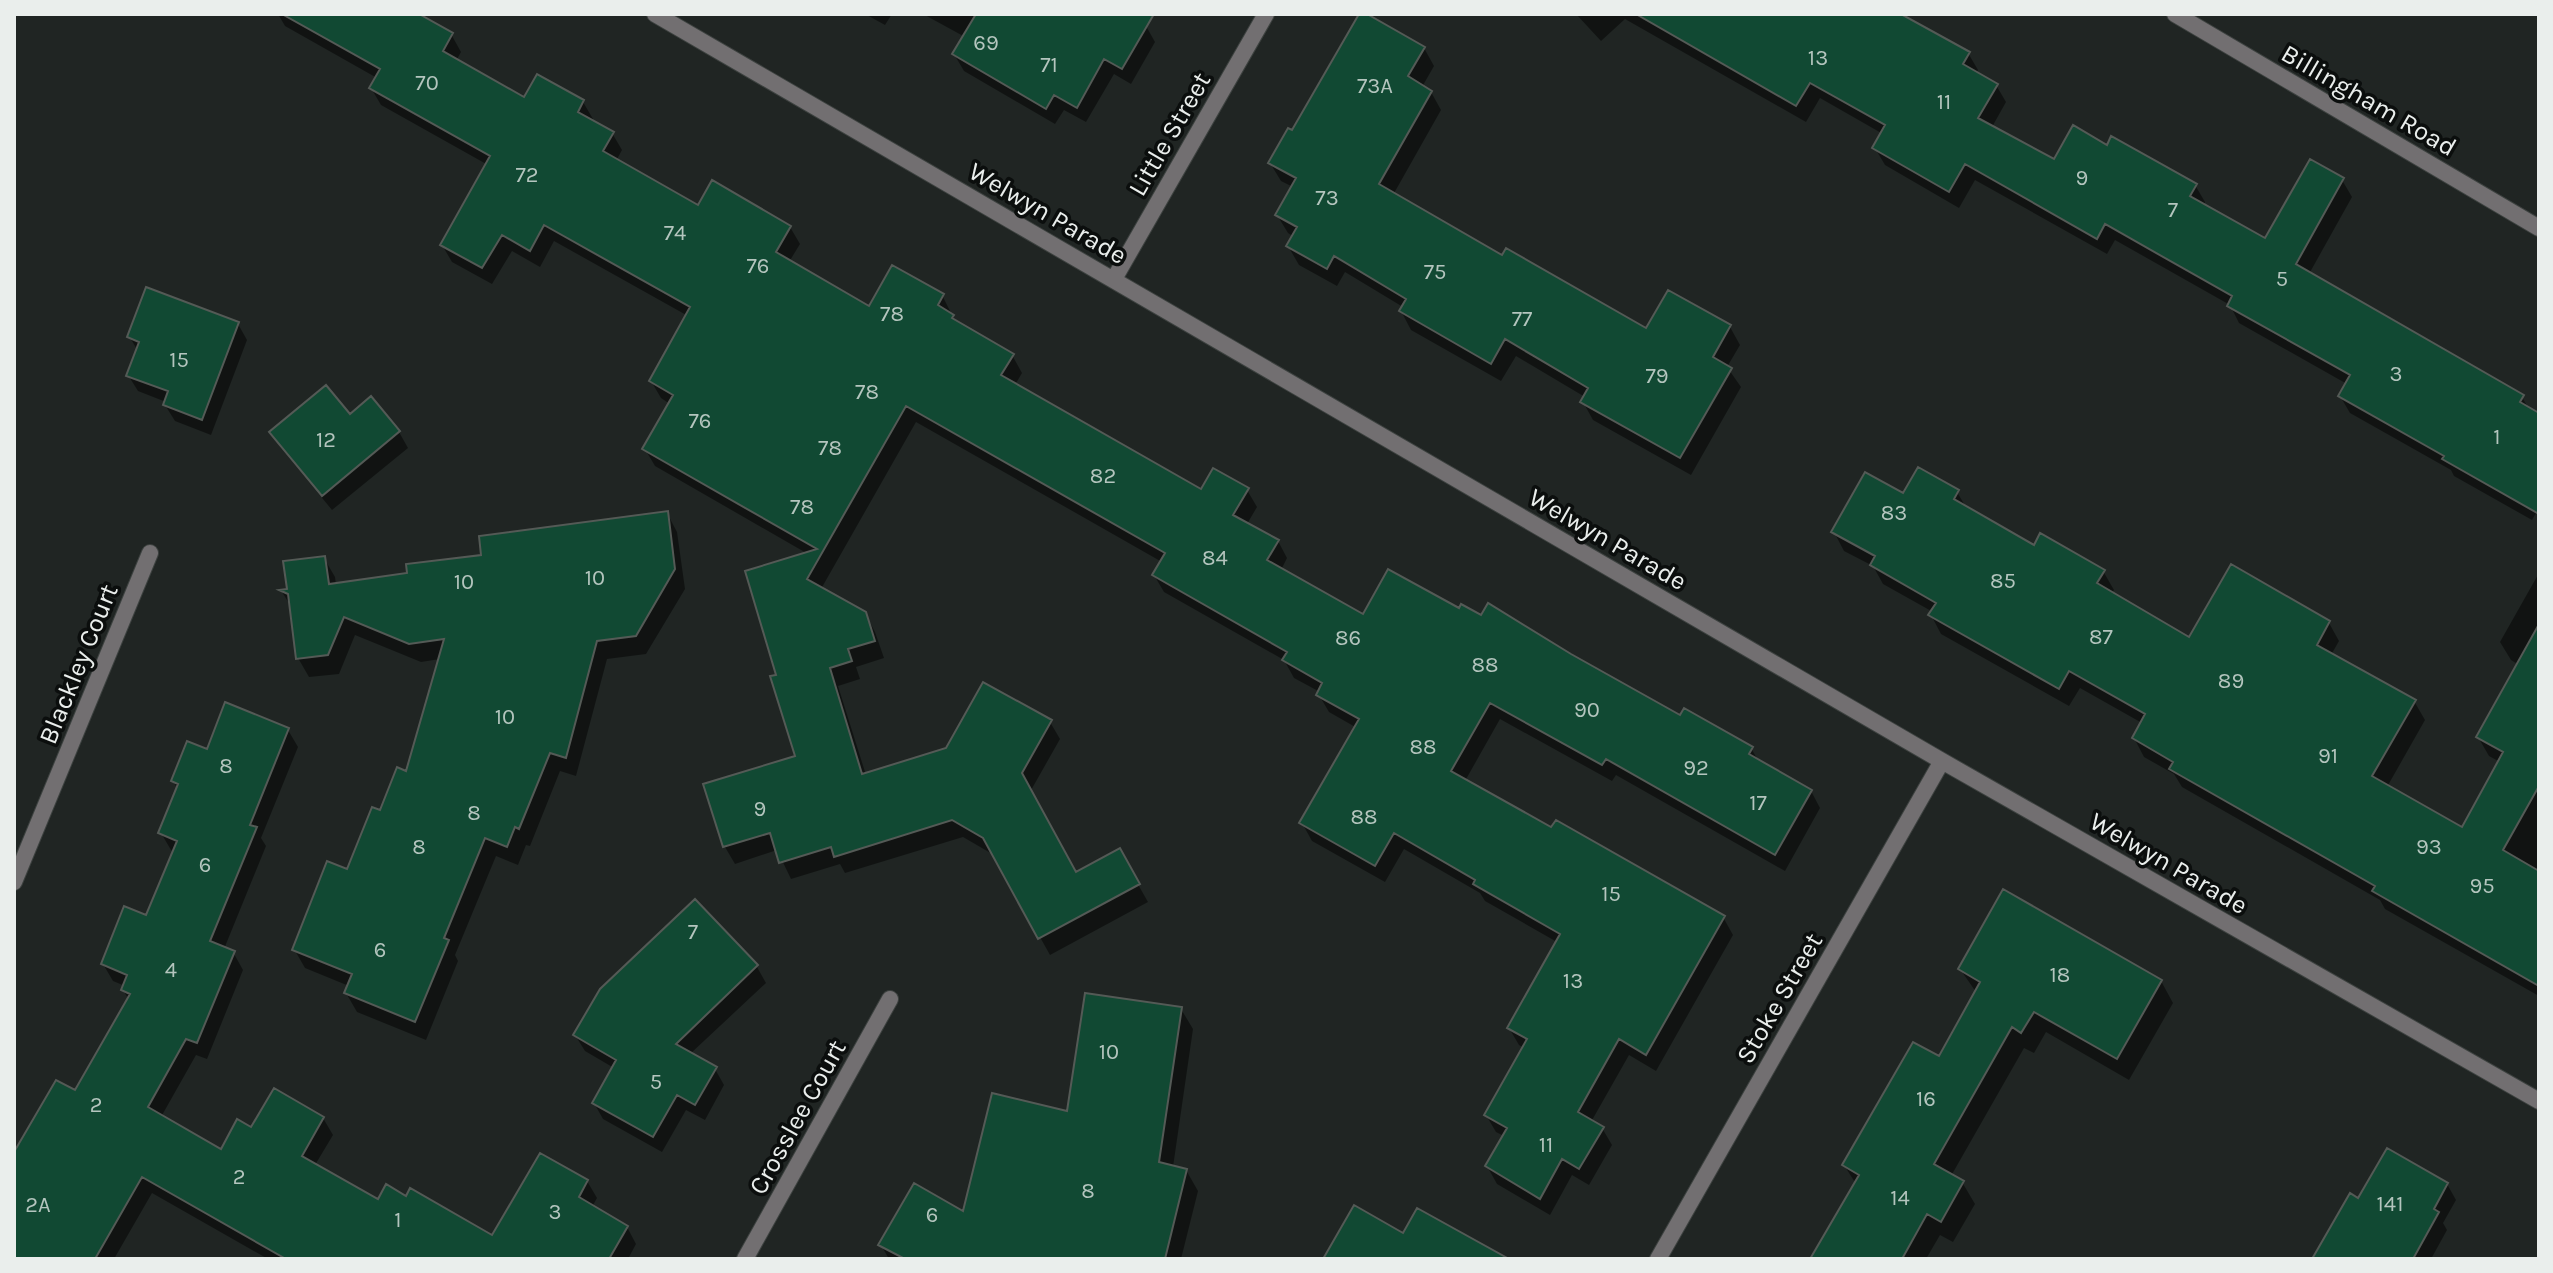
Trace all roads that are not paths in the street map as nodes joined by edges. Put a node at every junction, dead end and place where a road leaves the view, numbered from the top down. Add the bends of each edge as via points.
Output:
1 (655, 14) edge
2 (1266, 14) edge
3 (2175, 14) edge
4 (2539, 228) edge
5 (1114, 279) junction
6 (150, 553) dead end
7 (1942, 761) junction
8 (14, 882) edge
9 (890, 999) dead end
10 (2539, 1101) edge
11 (745, 1259) edge
12 (1658, 1259) edge

1 - 5 street, Welwyn Parade
2 - 5 street, Little Street
3 - 4 street, Billingham Road
5 - 7 street, Welwyn Parade
6 - 8 street, Blackley Court
7 - 10 street, Welwyn Parade
7 - 12 street, Stoke Street
9 - 11 street, Crosslee Court

